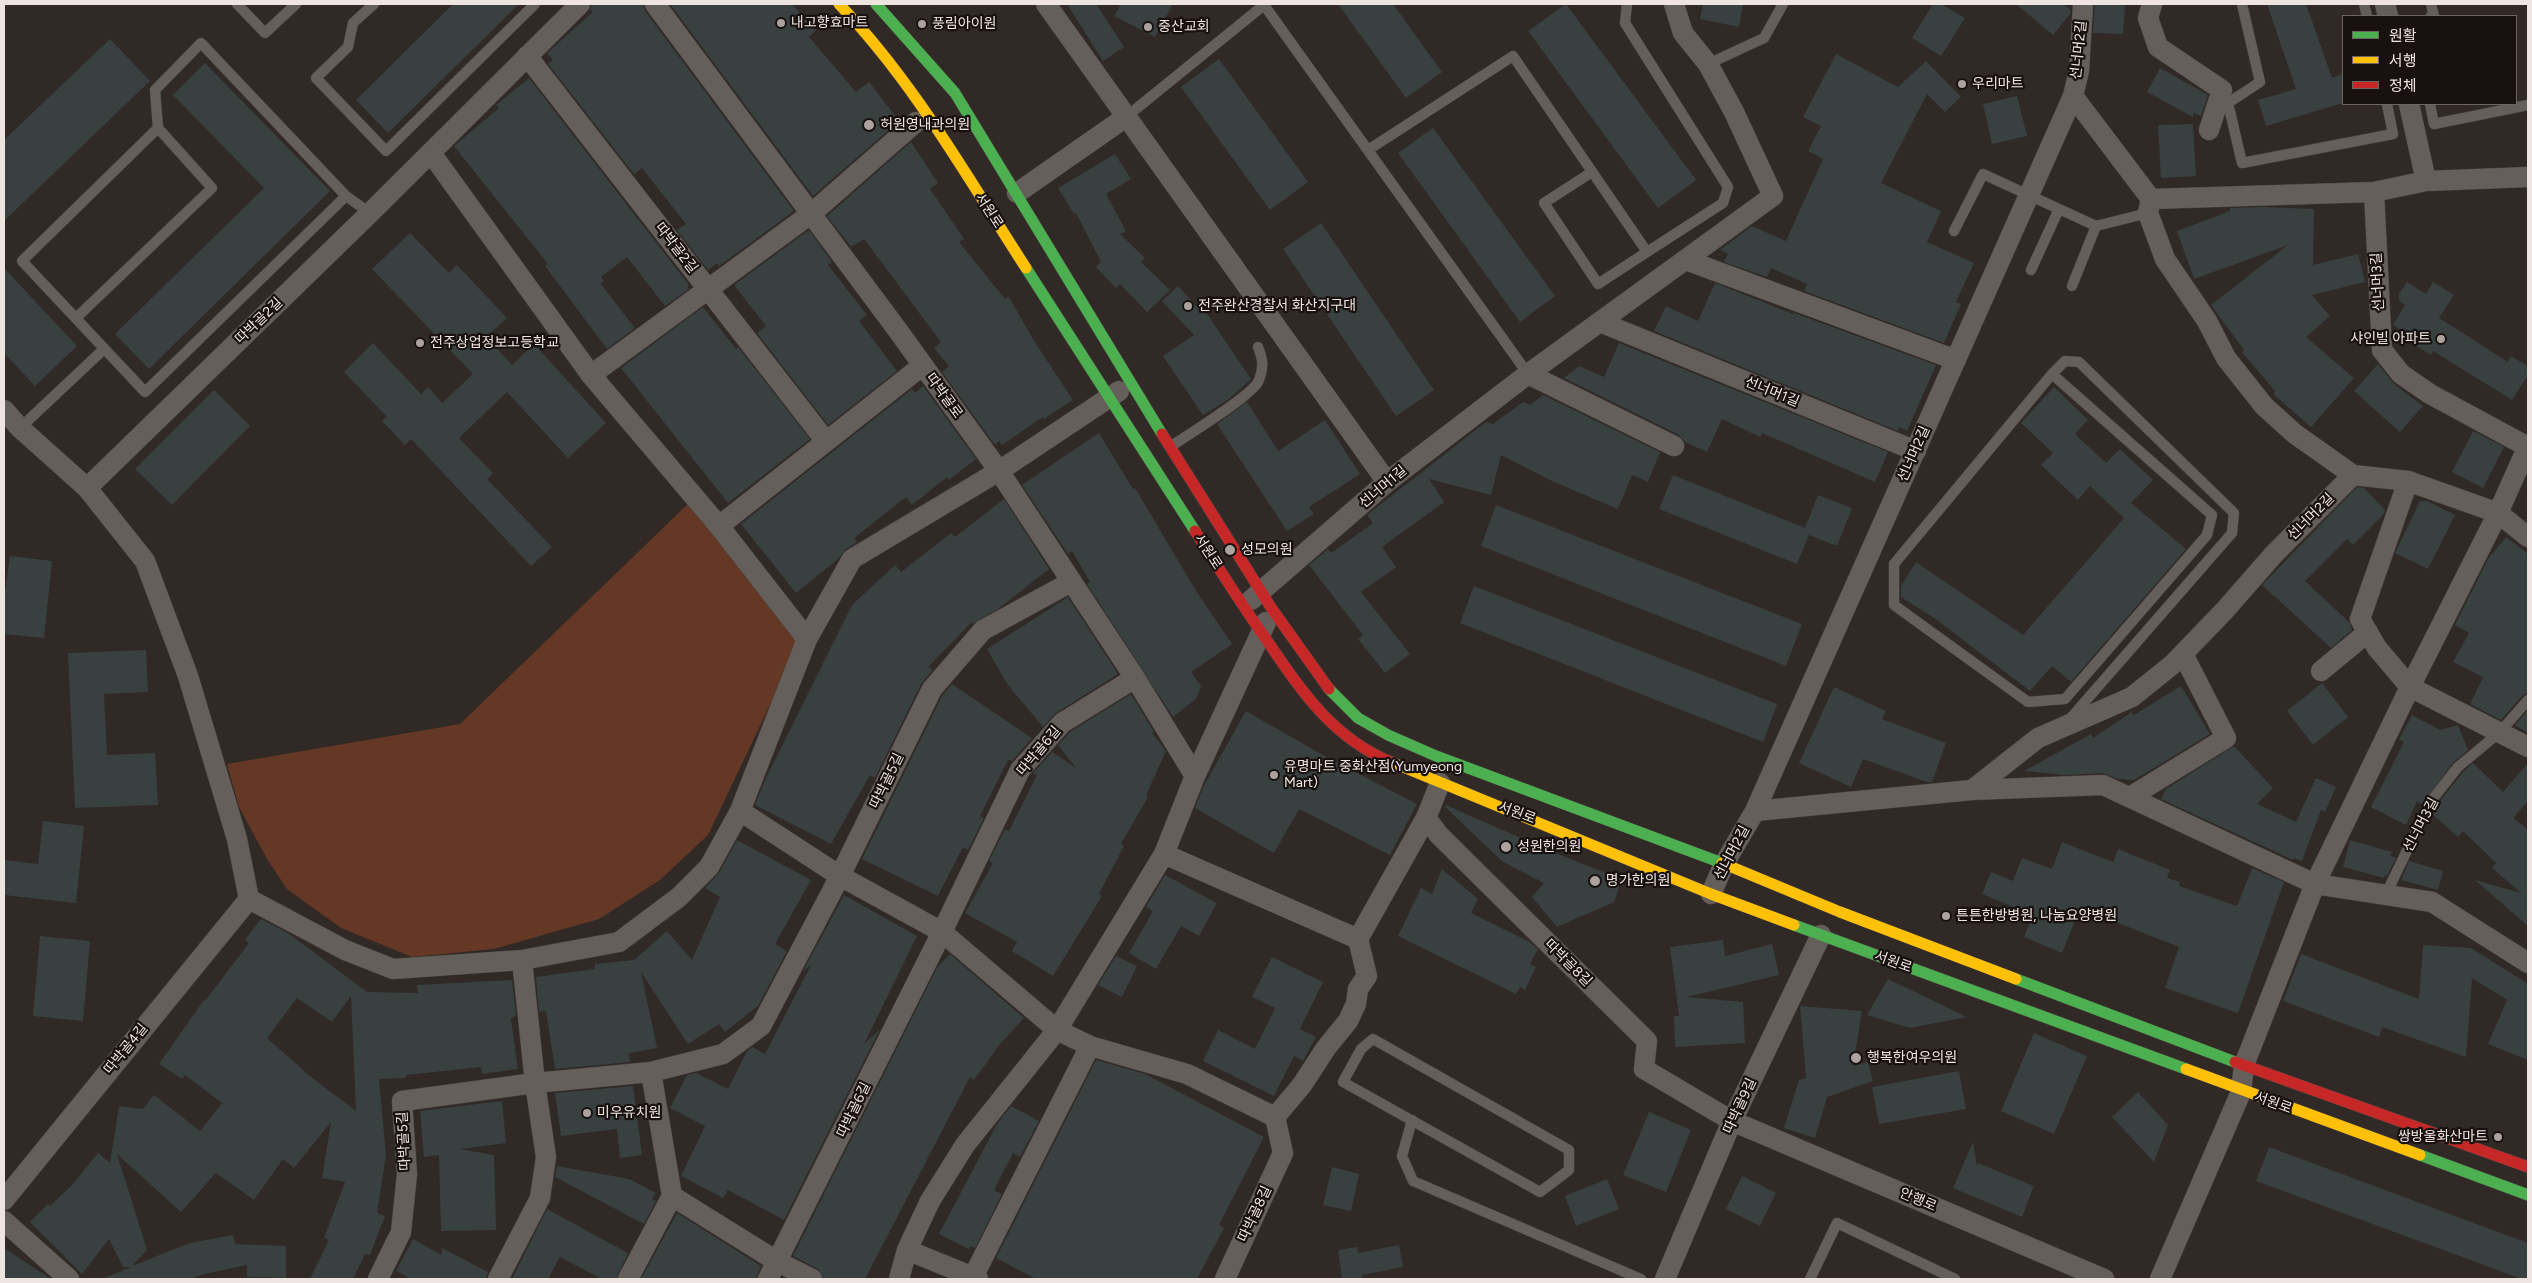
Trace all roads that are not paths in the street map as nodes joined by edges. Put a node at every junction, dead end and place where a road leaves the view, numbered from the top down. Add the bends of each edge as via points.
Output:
1 (236, 4) edge
2 (296, 4) edge
3 (374, 4) edge
4 (535, 4) edge
5 (580, 4) edge
6 (655, 4) edge
7 (839, 4) edge
8 (876, 4) edge
9 (1046, 4) edge
10 (1264, 4) edge
11 (1627, 4) edge
12 (1674, 4) edge
13 (1783, 4) edge
14 (2083, 4) edge
15 (2152, 4) edge
16 (2242, 4) edge
17 (527, 56) junction
18 (1708, 64) junction
19 (2073, 96) junction
20 (2386, 105) edge
21 (2408, 105) edge
22 (2430, 105) edge
23 (2528, 106) edge
24 (1126, 117) junction
25 (916, 122) dead end
26 (158, 128) junction
27 (2209, 130) dead end
28 (1368, 150) junction
29 (431, 153) junction
30 (1592, 172) junction
31 (2528, 178) edge
32 (2426, 181) junction
33 (2374, 192) junction
34 (1017, 194) junction
35 (346, 196) junction
36 (2030, 196) junction
37 (2150, 206) junction
38 (2059, 209) junction
39 (370, 213) junction
40 (812, 213) junction
41 (2096, 226) junction
42 (1954, 231) dead end
43 (1647, 252) junction
44 (1686, 260) junction
45 (2031, 270) dead end
46 (2072, 286) dead end
47 (708, 290) junction
48 (76, 318) junction
49 (1600, 322) junction
50 (1258, 347) dead end
51 (104, 349) junction
52 (1956, 360) junction
53 (922, 366) junction
54 (1528, 374) junction
55 (2052, 374) junction
56 (591, 375) junction
57 (1131, 382) junction
58 (1108, 398) junction
59 (4, 410) edge
60 (20, 428) junction
61 (826, 440) junction
62 (1674, 446) dead end
63 (2528, 446) edge
64 (1170, 447) junction
65 (1916, 451) junction
66 (999, 472) junction
67 (2354, 475) junction
68 (2408, 481) junction
69 (1387, 482) junction
70 (87, 488) junction
71 (2498, 513) junction
72 (719, 526) junction
73 (2528, 537) edge
74 (1071, 582) junction
75 (1262, 591) junction
76 (1243, 606) junction
77 (1272, 609) junction
78 (2368, 632) junction
79 (1261, 633) junction
80 (807, 639) junction
81 (2184, 654) junction
82 (2321, 671) dead end
83 (1135, 678) junction
84 (2410, 686) junction
85 (2528, 700) edge
86 (2061, 728) junction
87 (2500, 732) junction
88 (2528, 747) edge
89 (1195, 776) junction
90 (1440, 783) junction
91 (1972, 790) junction
92 (2130, 797) junction
93 (740, 811) junction
94 (1755, 811) junction
95 (1426, 818) junction
96 (1164, 854) junction
97 (1724, 864) junction
98 (840, 876) junction
99 (2315, 884) junction
100 (1711, 894) junction
101 (2386, 894) junction
102 (249, 899) junction
103 (942, 932) junction
104 (1821, 935) junction
105 (1358, 939) junction
106 (522, 960) junction
107 (2528, 963) edge
108 (1058, 1030) junction
109 (1090, 1046) junction
110 (2244, 1065) junction
111 (651, 1072) junction
112 (535, 1083) junction
113 (2241, 1092) junction
114 (1276, 1117) junction
115 (1412, 1120) junction
116 (1732, 1121) junction
117 (2528, 1167) edge
118 (2528, 1195) edge
119 (672, 1196) junction
120 (4, 1200) edge
121 (4, 1221) edge
122 (907, 1250) junction
123 (778, 1262) junction
124 (975, 1278) edge
125 (69, 1279) edge
126 (378, 1279) edge
127 (498, 1279) edge
128 (628, 1279) edge
129 (768, 1279) edge
130 (812, 1279) edge
131 (899, 1279) edge
132 (1225, 1279) edge
133 (1641, 1279) edge
134 (1665, 1279) edge
135 (1810, 1279) edge
136 (1955, 1279) edge
137 (2104, 1279) edge
138 (2160, 1279) edge

1 - 2 lane via 265,33
3 - 4 lane via 353,23 348,47 316,78 386,150
5 - 17 street, 따박골2길
6 - 40 street
7 - 58 street, 서원로 via 914,94
8 - 34 street, 서원로 via 954,93
9 - 24 street
10 - 24 lane
10 - 28 lane
11 - 43 lane via 1624,22 1728,187 1722,202
12 - 18 street, 선너머1길 via 1683,33
13 - 18 lane via 1764,38
14 - 19 street, 선너머2길 via 2079,71
15 - 27 street via 2148,18 2158,47 2222,90
16 - 20 lane via 2260,82 2228,103 2242,163 2394,134
17 - 29 street, 따박골2길
17 - 47 street, 따박골2길
18 - 44 street, 선너머1길 via 1773,196
19 - 36 street, 선너머2길
19 - 37 street, 선너머2길
21 - 32 street
22 - 23 lane via 2434,124
24 - 34 street
24 - 69 street
25 - 40 street
26 - 35 lane via 155,90 201,43
26 - 48 lane via 22,261
26 - 48 lane via 212,188
28 - 30 lane via 1513,56
28 - 54 lane
29 - 39 street, 따박골2길
29 - 56 street
30 - 43 lane
30 - 43 lane via 1544,202 1598,284
31 - 32 street
32 - 33 street
33 - 37 street
33 - 63 street, 선너머3길 via 2382,350 2401,374 2430,394
34 - 57 street, 서원로
35 - 39 lane
35 - 51 lane via 145,392
36 - 38 lane
36 - 42 lane via 1983,174
36 - 52 street, 선너머2길
37 - 41 lane
37 - 67 street via 2165,260 2207,321 2226,358 2264,406 2295,434
38 - 41 lane
38 - 45 lane
39 - 70 street, 따박골2길
40 - 47 street
40 - 53 street, 따박골로
41 - 46 lane
44 - 49 street, 선너머1길
44 - 52 street
47 - 56 street
47 - 61 street, 따박골2길
48 - 51 lane
49 - 54 street, 선너머1길
49 - 65 street, 선너머1길
50 - 64 lane via 1264,362 1259,381 1238,401
51 - 60 lane
52 - 65 street, 선너머2길
53 - 61 street
53 - 66 street, 따박골로
54 - 62 street
54 - 69 street, 선너머1길
55 - 55 lane via 1894,564 1894,605 2028,702 2065,699 2207,535 2212,515
55 - 86 lane via 2065,361 2079,362 2234,513 2232,533
56 - 72 street
57 - 58 street
57 - 64 street, 서원로
58 - 66 street
58 - 76 street, 서원로
59 - 60 street
60 - 70 street
61 - 72 street
63 - 71 street, 선너머3길
64 - 75 street, 서원로
65 - 94 street, 선너머2길
66 - 74 street, 따박골로
66 - 80 street via 852,559
67 - 68 street
67 - 81 street, 선너머2길 via 2274,554
68 - 71 street
68 - 78 street via 2360,619
69 - 75 street, 선너머1길
70 - 102 street via 145,561 188,676 236,839
71 - 73 street
71 - 84 street, 선너머3길
72 - 80 street
74 - 83 street
74 - 98 street, 따박골5길 via 983,630 932,689
75 - 76 street, 선너머1길
75 - 77 street, 서원로
76 - 79 street, 서원로
77 - 79 street
77 - 97 street, 서원로 via 1330,690 1358,718 1436,756
78 - 82 street
78 - 84 street via 2377,648
79 - 89 street
79 - 90 street, 서원로 via 1305,697 1330,724 1371,754
80 - 93 street
81 - 86 street, 선너머2길 via 2132,697
81 - 92 street via 2226,738
83 - 89 street
83 - 103 street, 따박골6길 via 1062,722 1020,770
84 - 87 street
84 - 99 street, 선너머3길
85 - 87 lane, 선너머3길
86 - 91 street, 선너머2길 via 2038,738
87 - 88 street
87 - 101 lane, 선너머3길 via 2458,767 2431,801
89 - 96 street
90 - 95 street
90 - 100 street, 서원로
91 - 92 street via 2103,785
91 - 94 street, 선너머2길
92 - 99 street
93 - 98 street
93 - 106 street via 709,867 679,897 619,942
94 - 97 street, 선너머2길
95 - 105 street
95 - 116 street, 따박골8길 via 1439,836 1647,1041 1644,1069
96 - 105 street
96 - 108 street
97 - 100 street, 선너머2길
97 - 110 street, 서원로 via 1840,912
98 - 103 street
98 - 111 street, 따박골5길 via 761,1026 723,1054
99 - 101 street
99 - 110 street, 선너머3길
100 - 104 street, 서원로
101 - 107 street via 2432,902
102 - 106 street via 345,950 393,969
102 - 120 street, 따박골4길
103 - 108 street
103 - 123 street, 따박골6길
104 - 113 street, 서원로
104 - 116 street, 따박골9길
105 - 114 street via 1367,976 1358,989 1356,1004 1348,1021
106 - 112 street
108 - 109 street
108 - 122 street via 965,1145 930,1201
109 - 114 street via 1187,1074
109 - 124 street
110 - 113 street
110 - 117 street, 서원로
111 - 112 street, 따박골5길
111 - 119 street
112 - 126 street, 따박골5길 via 402,1101 407,1174 401,1232
112 - 127 street via 546,1158 540,1198
113 - 118 street, 서원로
113 - 138 street
114 - 132 street, 따박골8길 via 1283,1153
115 - 115 lane via 1540,1192 1569,1170 1569,1150 1373,1039 1361,1049 1343,1082
115 - 133 lane via 1402,1156 1413,1181
116 - 134 street, 따박골9길
116 - 137 street, 안행로
119 - 123 street
119 - 128 street
121 - 125 street
122 - 124 street
122 - 131 street
123 - 129 street, 따박골6길
123 - 130 street
135 - 136 lane via 1837,1223

